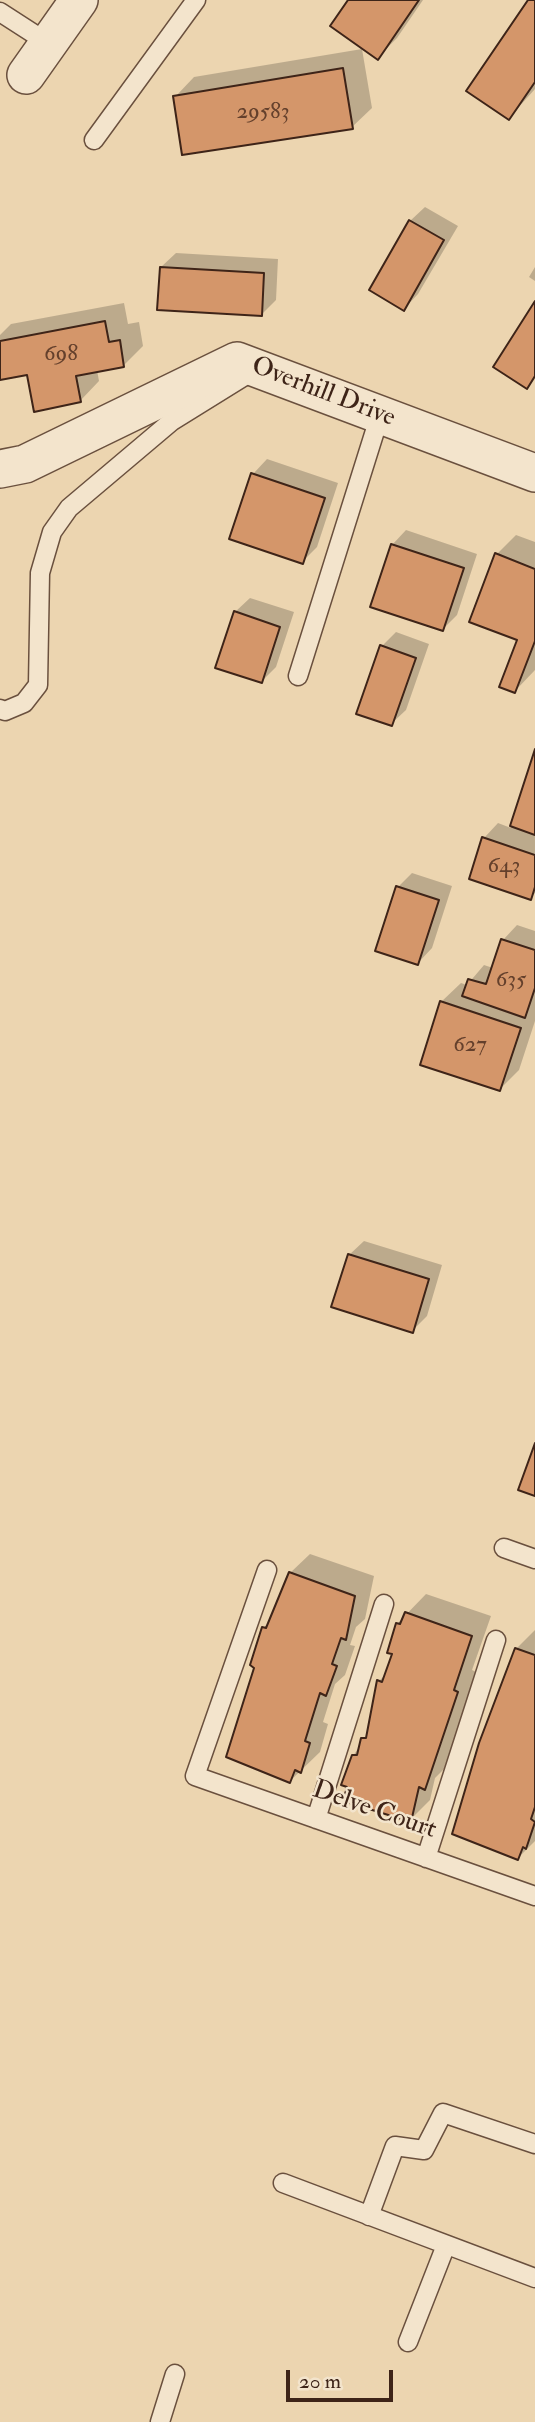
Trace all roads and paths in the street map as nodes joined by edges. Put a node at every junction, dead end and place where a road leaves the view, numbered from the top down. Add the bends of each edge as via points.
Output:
1 (79, 0) edge
2 (196, 0) edge
3 (0, 12) edge
4 (48, 43) junction
5 (26, 75) dead end
6 (94, 140) dead end
7 (257, 368) junction
8 (380, 415) junction
9 (0, 469) edge
10 (535, 473) edge
11 (298, 676) dead end
12 (0, 709) edge
13 (504, 1548) dead end
14 (535, 1559) edge
15 (267, 1570) dead end
16 (384, 1604) dead end
17 (496, 1640) dead end
18 (316, 1819) junction
19 (426, 1858) junction
20 (535, 1896) edge
21 (535, 2144) edge
22 (283, 2183) dead end
23 (369, 2216) junction
24 (446, 2245) junction
25 (535, 2278) edge
26 (408, 2343) dead end
27 (175, 2374) dead end
28 (160, 2422) edge

1 - 4 street
2 - 6 lane
3 - 4 lane
4 - 5 street
7 - 8 street, Overhill Drive
7 - 9 street, Overhill Drive via 237,361 25,464
7 - 12 lane via 172,421 68,508 52,532 40,573 38,685 24,703
8 - 10 street, Overhill Drive
8 - 11 lane
13 - 14 lane
15 - 18 lane, Delve Court via 195,1776
16 - 18 lane
17 - 19 lane
18 - 19 lane, Delve Court
19 - 20 lane, Delve Court
21 - 23 lane via 443,2113 424,2150 395,2146
22 - 23 lane
23 - 24 lane
24 - 25 lane
24 - 26 lane
27 - 28 lane

